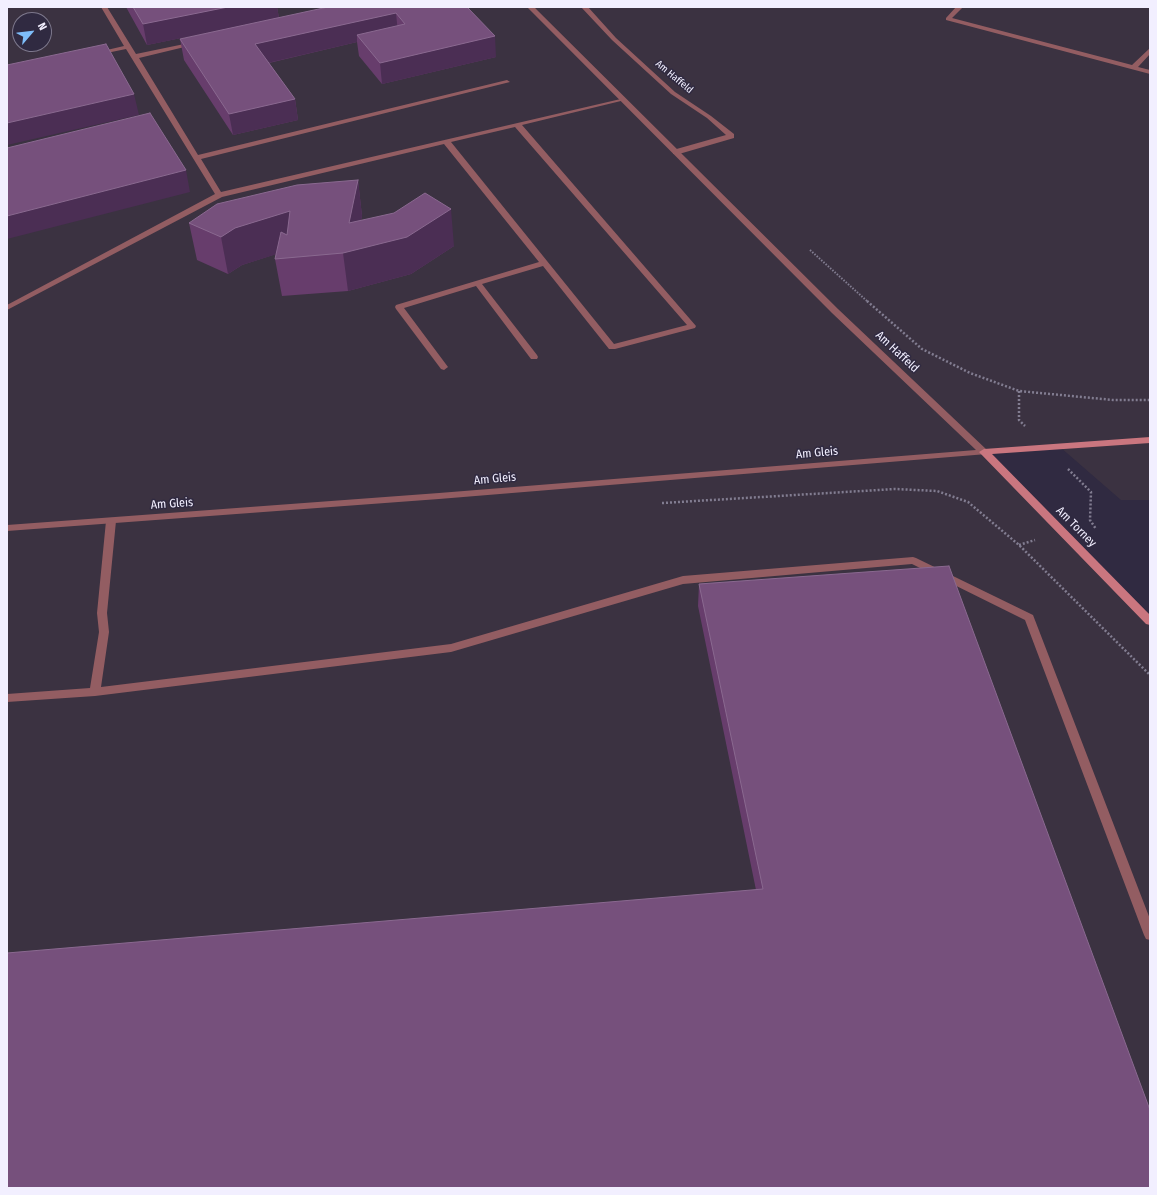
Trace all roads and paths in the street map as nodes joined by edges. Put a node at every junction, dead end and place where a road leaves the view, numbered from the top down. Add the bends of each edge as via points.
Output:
1 (104, 7) edge
2 (530, 7) edge
3 (584, 7) edge
4 (960, 7) edge
5 (202, 42) edge
6 (127, 47) junction
7 (1150, 50) edge
8 (90, 55) edge
9 (134, 57) junction
10 (1133, 68) junction
11 (1150, 72) edge
12 (507, 82) dead end
13 (622, 99) junction
14 (517, 124) junction
15 (446, 141) junction
16 (676, 152) junction
17 (196, 158) junction
18 (219, 195) junction
19 (809, 249) dead end
20 (544, 263) junction
21 (478, 284) junction
22 (7, 308) edge
23 (534, 357) dead end
24 (444, 367) dead end
25 (1150, 400) edge
26 (1150, 440) edge
27 (984, 452) junction
28 (659, 503) dead end
29 (111, 521) junction
30 (7, 528) edge
31 (1150, 621) edge
32 (1150, 675) edge
33 (95, 692) junction
34 (7, 698) edge
35 (1150, 935) edge

1 - 6 street
2 - 13 street, Am Haffeld
3 - 16 street, Am Haffeld via 614,39 673,93 709,117 731,136
4 - 10 street via 948,19
5 - 9 street
6 - 8 street
6 - 9 street
7 - 10 street
9 - 17 street
10 - 11 street
12 - 17 street
13 - 14 street
13 - 16 street, Am Haffeld
14 - 15 street
14 - 20 street via 692,326 612,347
15 - 18 street
15 - 20 street
16 - 27 street, Am Haffeld via 835,311
17 - 18 street
18 - 22 street
19 - 25 path via 922,349 970,373 1019,391 1113,400
20 - 21 street
21 - 23 street
21 - 24 street via 399,307
26 - 27 street
27 - 29 street, Am Gleis
27 - 31 street, Am Torney
28 - 32 path via 895,489 937,491 968,502 1019,545
29 - 30 street, Am Gleis
29 - 33 street via 102,613 104,632
33 - 34 street
33 - 35 street via 451,648 683,580 913,560 1029,618

